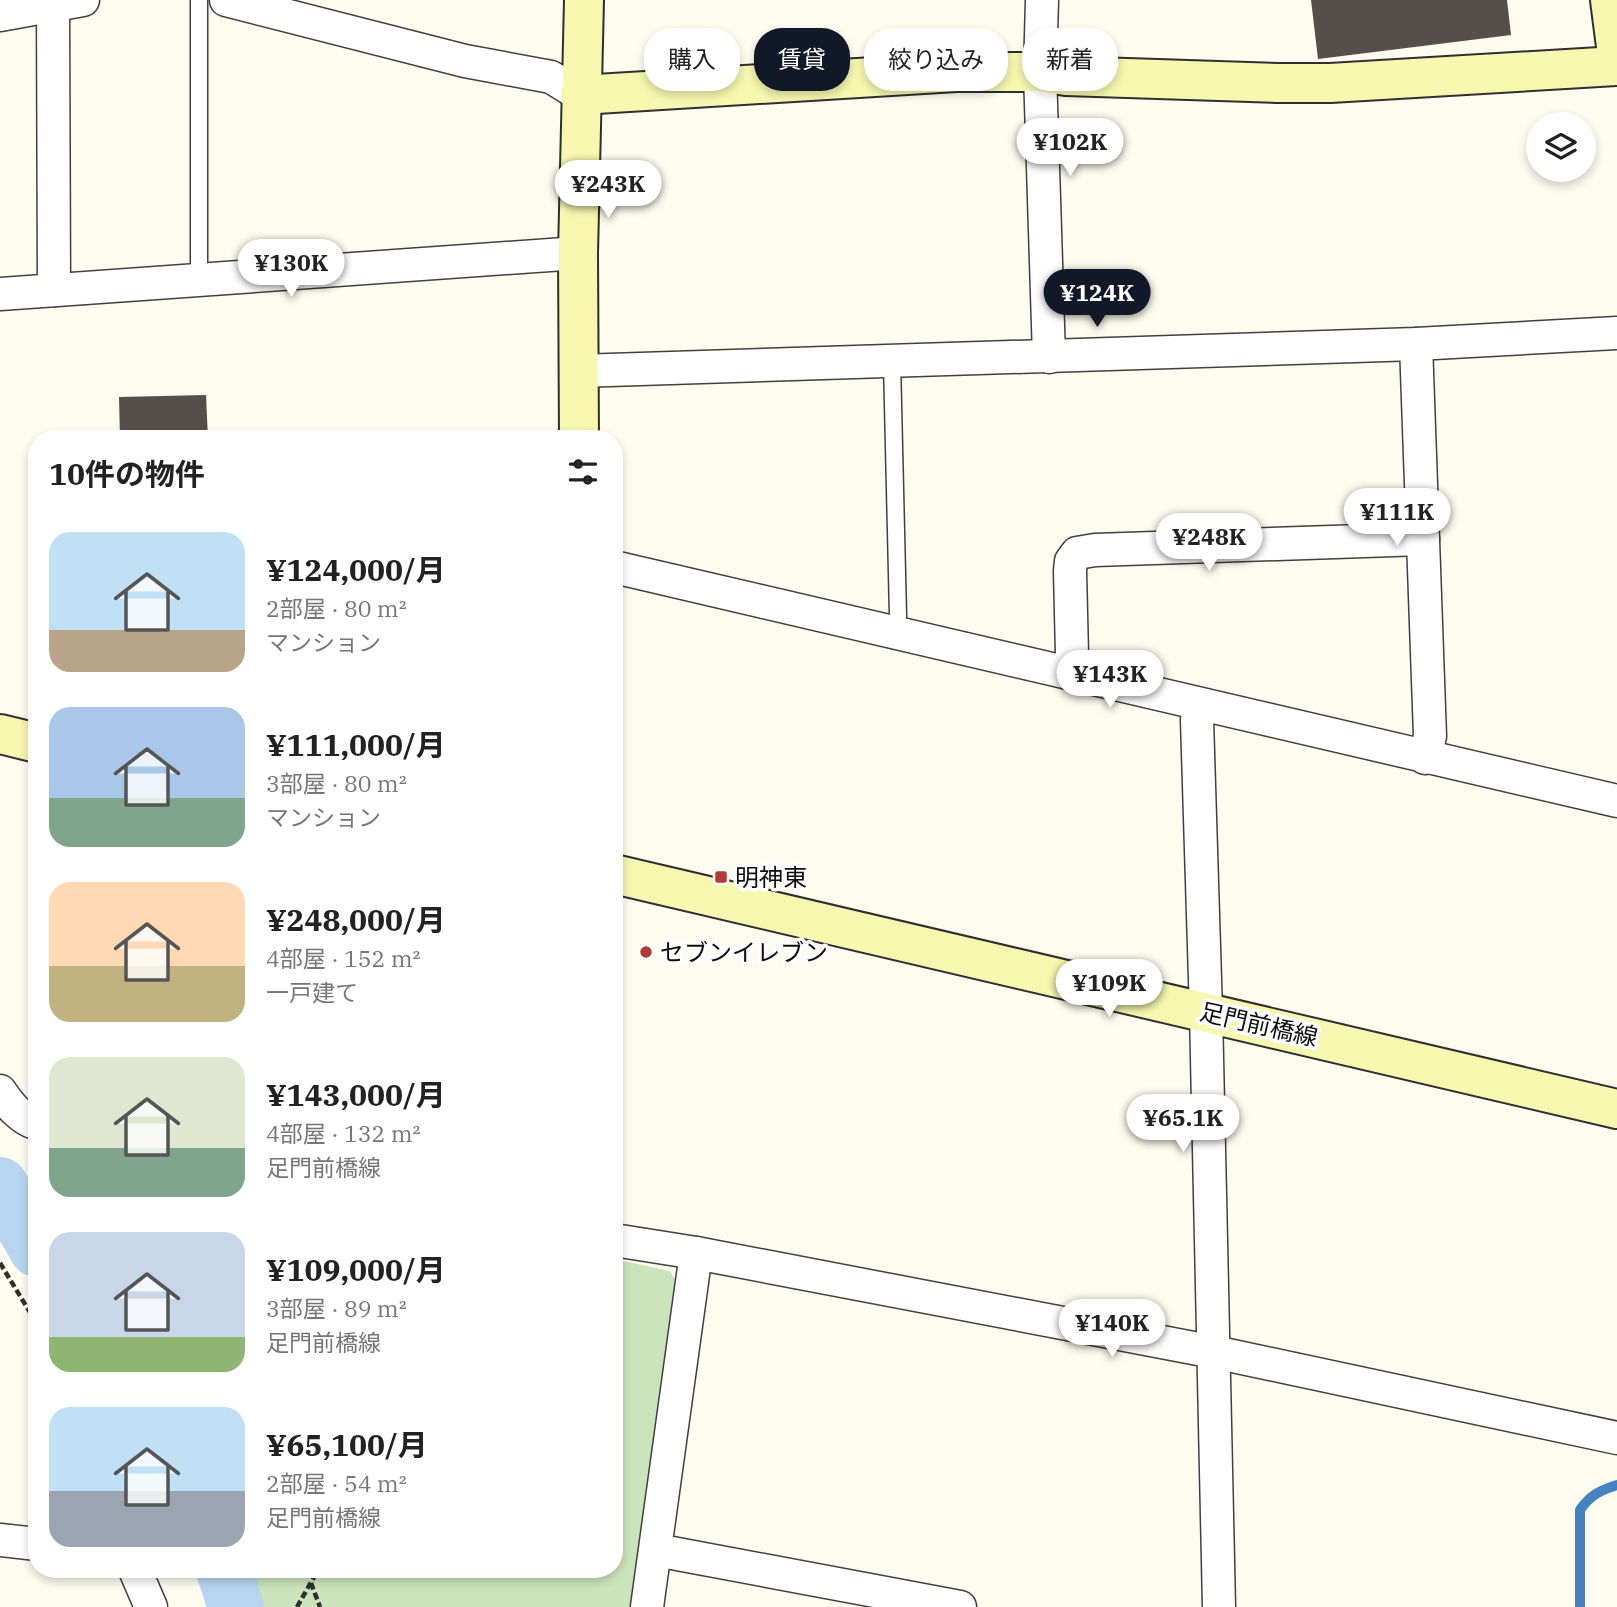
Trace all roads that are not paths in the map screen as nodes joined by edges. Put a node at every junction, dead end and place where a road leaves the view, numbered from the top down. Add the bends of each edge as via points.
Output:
1 (83, 0) edge
2 (199, 0) edge
3 (226, 0) edge
4 (584, 0) edge
5 (1042, 0) edge
6 (1610, 0) edge
7 (53, 5) junction
8 (0, 15) edge
9 (1041, 28) edge
10 (1617, 54) edge
11 (1617, 66) edge
12 (1022, 72) edge
13 (1118, 77) edge
14 (1041, 91) edge
15 (580, 95) junction
16 (578, 253) junction
17 (199, 279) junction
18 (54, 290) junction
19 (0, 294) edge
20 (1617, 334) edge
21 (1416, 345) junction
22 (1049, 357) junction
23 (892, 362) junction
24 (578, 371) junction
25 (579, 430) edge
26 (1423, 539) junction
27 (623, 569) edge
28 (892, 632) junction
29 (1068, 673) junction
30 (1200, 705) junction
31 (0, 734) edge
32 (28, 741) edge
33 (1425, 758) junction
34 (1617, 801) edge
35 (623, 876) edge
36 (1206, 1012) junction
37 (0, 1091) edge
38 (1617, 1109) edge
39 (28, 1121) edge
40 (623, 1241) edge
41 (696, 1253) junction
42 (1213, 1352) junction
43 (1617, 1438) edge
44 (0, 1540) edge
45 (28, 1543) edge
46 (656, 1550) junction
47 (138, 1578) edge
48 (151, 1607) edge
49 (647, 1607) edge
50 (960, 1607) edge
51 (1219, 1607) edge

1 - 7 street
2 - 17 lane
3 - 15 street via 465,61 551,77
4 - 15 street
5 - 9 street
6 - 10 street
7 - 8 street
7 - 18 street
11 - 13 street via 1316,83
12 - 15 street
14 - 22 street
15 - 16 street
16 - 17 street
16 - 24 street
17 - 18 street
18 - 19 street
20 - 21 street
21 - 22 street
21 - 26 street
22 - 23 street
23 - 24 street
23 - 28 lane via 898,615
24 - 25 street
26 - 29 street via 1077,553 1070,571 1072,655
26 - 33 street via 1430,736
27 - 28 street
28 - 29 street
29 - 30 street
30 - 33 street
30 - 36 street
31 - 32 street
33 - 34 street
35 - 36 street, 足門前橋線
36 - 38 street, 足門前橋線
36 - 42 street
37 - 39 street via 12,1109
40 - 41 street
41 - 42 street
41 - 46 street
42 - 43 street
42 - 51 street
44 - 45 street
46 - 49 street
46 - 50 street
47 - 48 street

